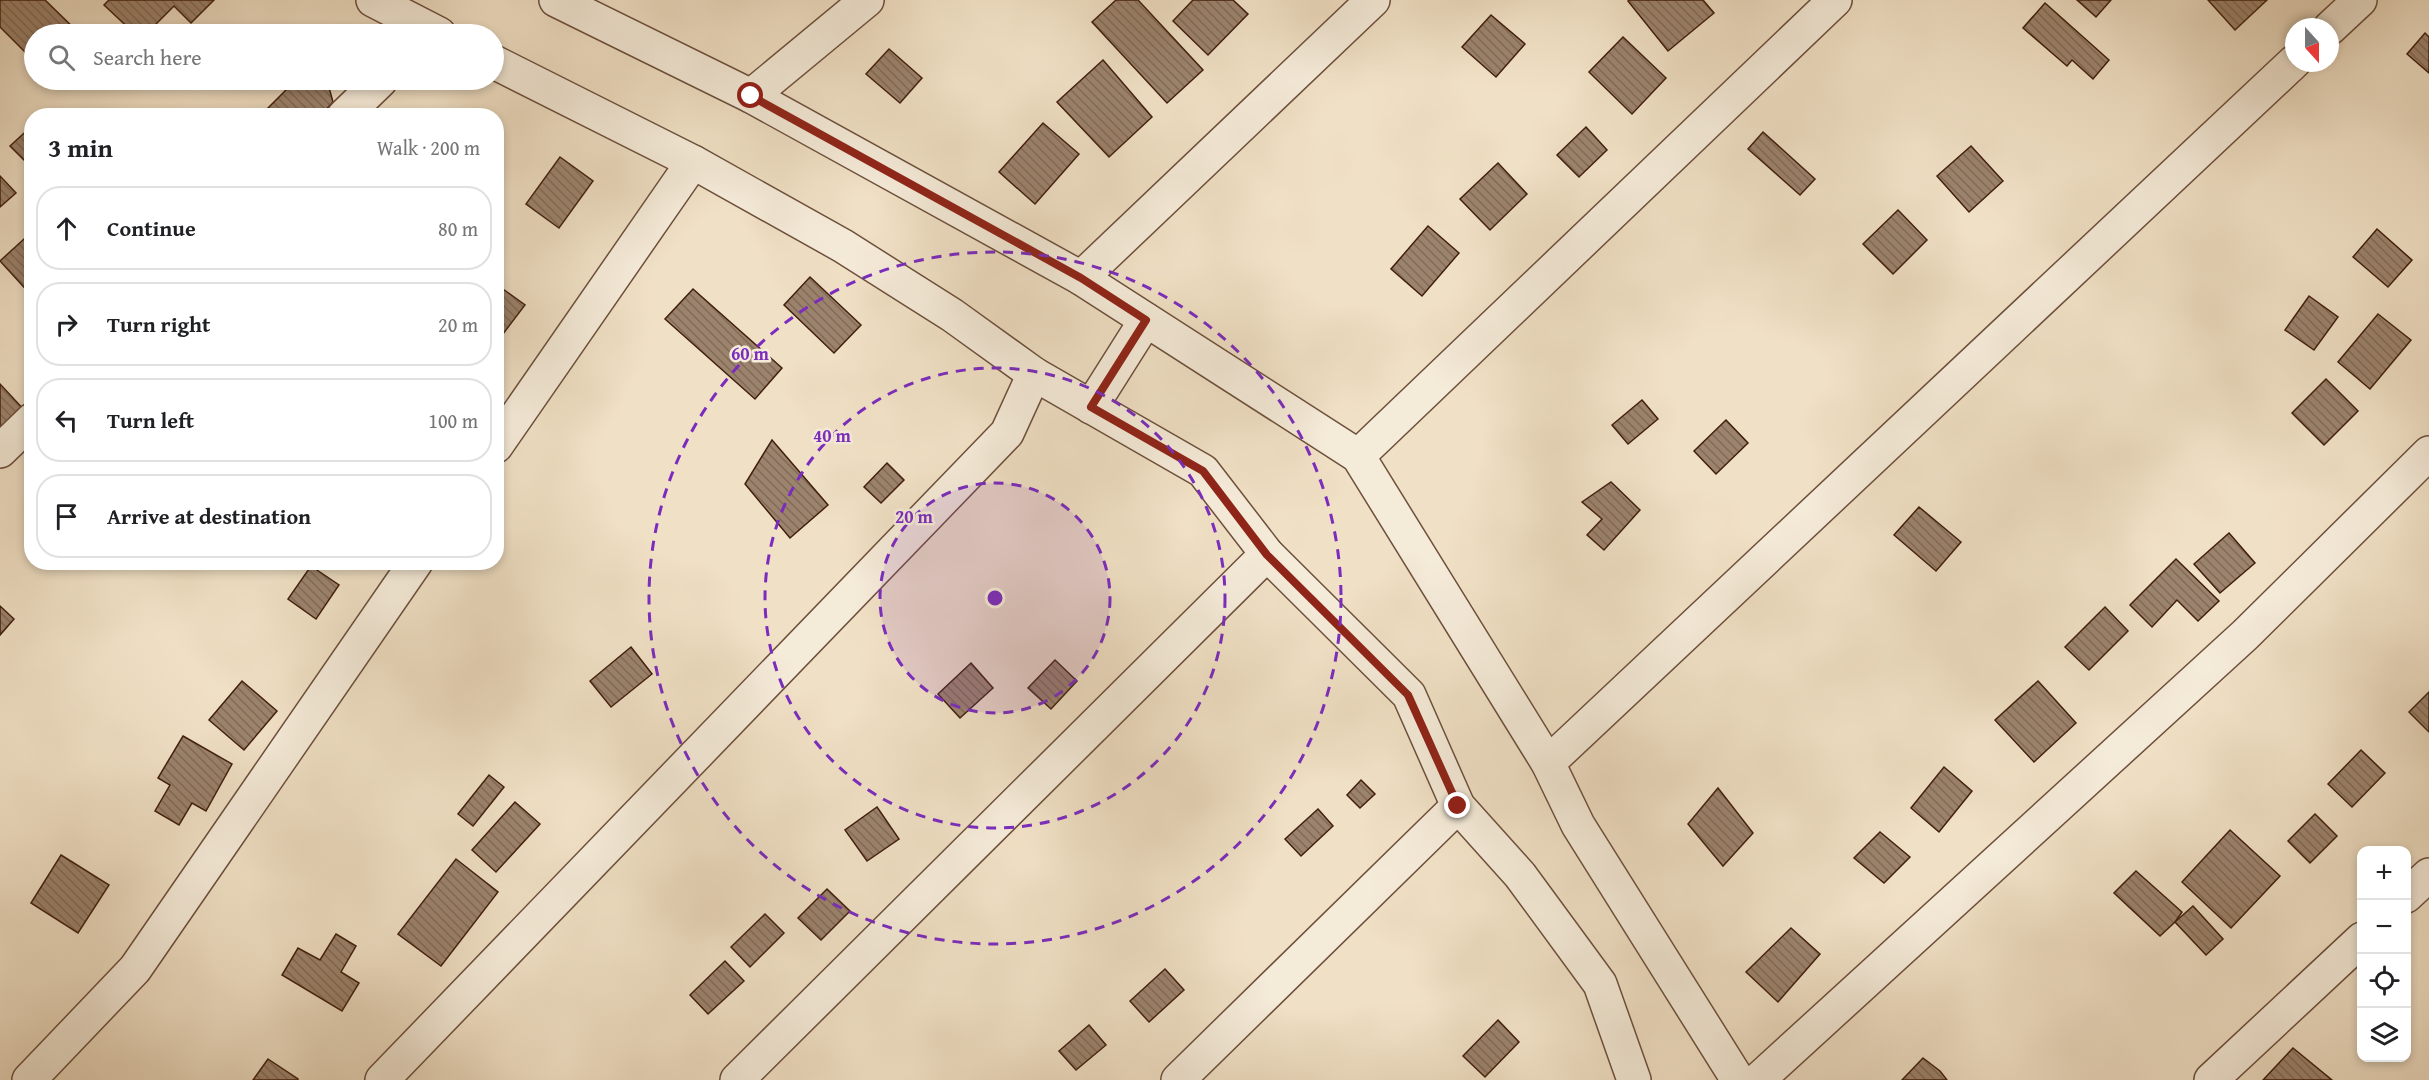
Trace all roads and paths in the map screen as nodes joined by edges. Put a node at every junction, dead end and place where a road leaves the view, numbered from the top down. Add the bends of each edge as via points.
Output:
1 (373, 0) edge
2 (556, 0) edge
3 (867, 0) edge
4 (1373, 0) edge
5 (1835, 0) edge
6 (2360, 0) edge
7 (2339, 20) edge
8 (402, 24) edge
9 (504, 67) edge
10 (2285, 70) edge
11 (371, 90) edge
12 (751, 96) junction
13 (352, 108) edge
14 (693, 162) junction
15 (1081, 278) junction
16 (1146, 320) junction
17 (1034, 374) junction
18 (1091, 407) junction
19 (24, 428) edge
20 (504, 434) edge
21 (0, 451) edge
22 (2429, 453) edge
23 (1358, 456) junction
24 (1267, 555) junction
25 (410, 570) edge
26 (1548, 763) junction
27 (1458, 806) junction
28 (2429, 875) edge
29 (2411, 891) edge
30 (2357, 943) edge
31 (29, 1080) edge
32 (382, 1080) edge
33 (737, 1080) edge
34 (1178, 1080) edge
35 (1634, 1080) edge
36 (1738, 1080) edge
37 (1758, 1080) edge
38 (2211, 1080) edge

1 - 8 street
2 - 12 street
3 - 12 street
4 - 15 street
5 - 23 street
6 - 7 street
9 - 14 street
10 - 26 street
11 - 13 street
12 - 15 street
14 - 17 street via 843,246 952,315
14 - 20 street
15 - 16 street
16 - 18 street
16 - 23 street
17 - 18 street
17 - 32 street via 1007,433
18 - 24 street via 1203,471
19 - 21 street
22 - 37 street via 2245,635
23 - 26 street
24 - 27 street via 1408,695
24 - 33 street
25 - 31 street via 135,969
26 - 36 street via 1578,825
27 - 34 street
27 - 35 street via 1520,875 1600,984
28 - 29 street
30 - 38 street

